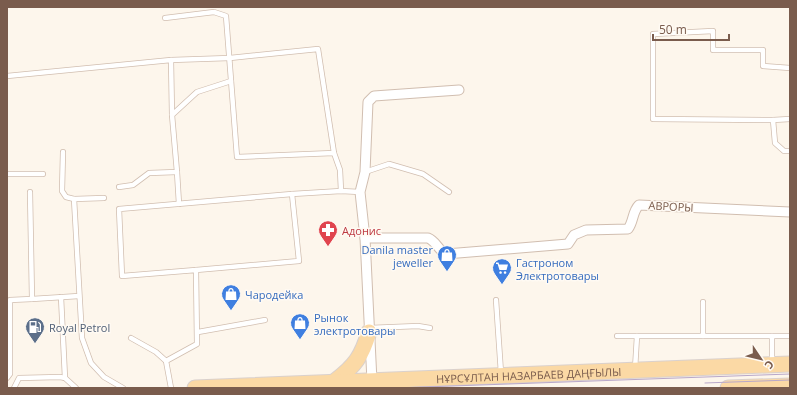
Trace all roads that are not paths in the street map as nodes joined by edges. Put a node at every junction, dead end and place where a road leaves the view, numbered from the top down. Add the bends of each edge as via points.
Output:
1 (165, 18) dead end
2 (230, 58) junction
3 (171, 60) junction
4 (790, 68) edge
5 (7, 76) edge
6 (231, 81) junction
7 (459, 90) dead end
8 (172, 115) junction
9 (790, 118) edge
10 (773, 120) junction
11 (790, 151) edge
12 (63, 152) dead end
13 (334, 153) junction
14 (177, 172) junction
15 (365, 172) junction
16 (7, 174) edge
17 (43, 174) dead end
18 (119, 188) dead end
19 (30, 192) dead end
20 (341, 192) junction
21 (360, 192) junction
22 (449, 192) dead end
23 (292, 194) junction
24 (104, 198) dead end
25 (74, 199) junction
26 (179, 204) junction
27 (790, 212) edge
28 (365, 238) junction
29 (196, 270) junction
30 (79, 296) junction
31 (61, 297) junction
32 (32, 299) junction
33 (496, 300) dead end
34 (703, 302) dead end
35 (265, 320) dead end
36 (430, 328) dead end
37 (369, 330) junction
38 (198, 332) junction
39 (617, 336) dead end
40 (637, 336) junction
41 (703, 336) junction
42 (772, 336) junction
43 (790, 336) edge
44 (131, 338) dead end
45 (166, 361) junction
46 (772, 364) junction
47 (790, 364) edge
48 (635, 369) junction
49 (10, 374) junction
50 (501, 375) junction
51 (7, 378) edge
52 (19, 378) junction
53 (65, 378) junction
54 (335, 381) junction
55 (372, 384) edge
56 (790, 386) edge
57 (14, 388) edge
58 (76, 388) edge
59 (123, 388) edge
60 (171, 388) edge
61 (195, 388) edge
62 (728, 388) edge

1 - 2 lane via 214,12 226,16
2 - 3 lane
2 - 6 lane
2 - 13 lane via 318,49
3 - 5 lane
3 - 8 lane
4 - 10 lane via 763,66 763,50 713,50 713,31 653,34 653,119
6 - 8 lane via 197,92
6 - 13 lane via 237,157
7 - 15 street via 370,98
8 - 14 lane
9 - 10 lane
10 - 11 lane via 775,143 784,151
12 - 25 lane via 62,191 66,197
13 - 20 lane via 340,170
14 - 18 lane via 149,174 134,186
14 - 26 lane
15 - 21 street
15 - 22 lane via 389,164 423,174
16 - 17 lane
19 - 32 lane
20 - 21 lane
20 - 23 lane
21 - 28 street
23 - 26 lane
23 - 29 lane via 299,261
24 - 25 lane
25 - 30 lane
26 - 29 lane via 119,209 122,276
27 - 28 street, АВРОРЫ via 639,205 634,210 628,229 586,230 574,235 568,244 446,254 428,238
28 - 37 street
29 - 38 lane
30 - 31 lane
30 - 59 lane via 82,338 91,363 104,377
31 - 32 lane
31 - 53 lane
32 - 49 lane via 10,300
33 - 50 lane
34 - 41 lane
35 - 38 lane
36 - 37 lane via 418,326
37 - 54 main road via 358,361
37 - 55 street
38 - 45 lane via 197,344
39 - 40 lane
40 - 41 lane
40 - 48 lane
41 - 42 lane
42 - 43 lane
42 - 46 lane
44 - 45 lane via 156,352
45 - 60 lane
46 - 47 main road, НҰРСҰЛТАН НАЗАРБАЕВ ДАҢҒЫЛЫ
46 - 48 main road, НҰРСҰЛТАН НАЗАРБАЕВ ДАҢҒЫЛЫ
48 - 50 main road, НҰРСҰЛТАН НАЗАРБАЕВ ДАҢҒЫЛЫ
49 - 51 lane
49 - 52 lane
50 - 55 main road, НҰРСҰЛТАН НАЗАРБАЕВ ДАҢҒЫЛЫ
52 - 53 lane
52 - 57 lane
53 - 58 lane
54 - 55 main road, НҰРСҰЛТАН НАЗАРБАЕВ ДАҢҒЫЛЫ
54 - 61 main road, НҰРСҰЛТАН НАЗАРБАЕВ ДАҢҒЫЛЫ
56 - 62 main road

